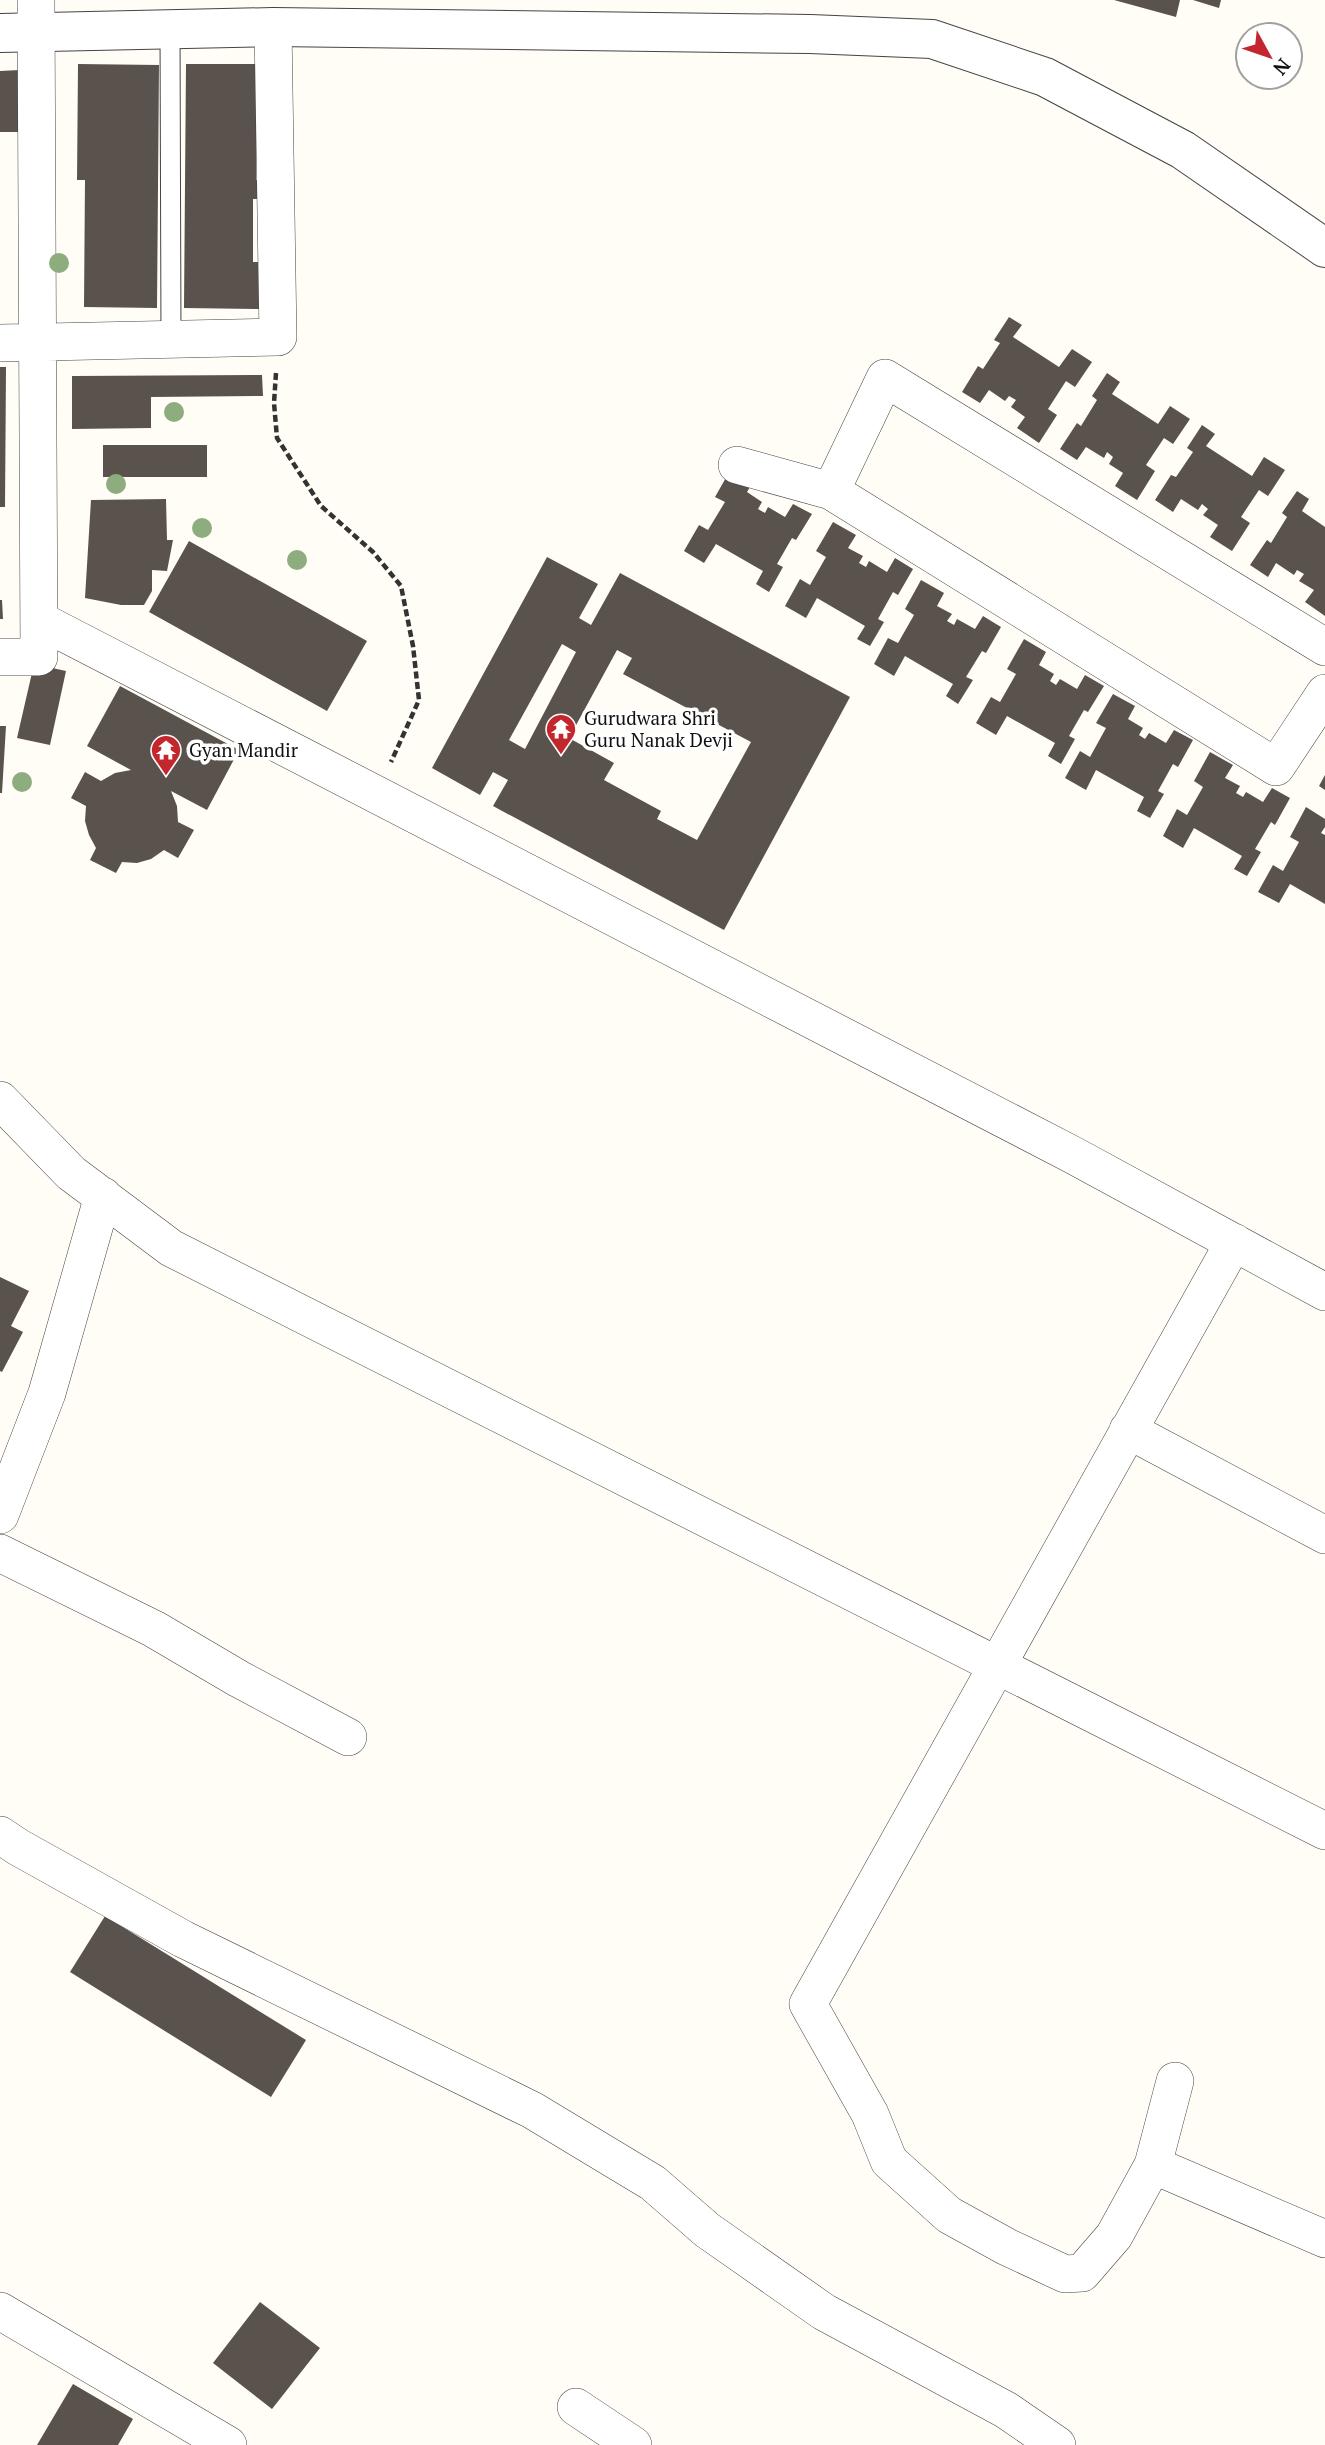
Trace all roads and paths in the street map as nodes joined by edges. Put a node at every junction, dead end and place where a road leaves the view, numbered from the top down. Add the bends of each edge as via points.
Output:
1 (24, 22) edge
2 (273, 27) junction
3 (170, 29) junction
4 (1325, 248) edge
5 (278, 337) junction
6 (171, 340) junction
7 (37, 342) junction
8 (0, 343) edge
9 (737, 465) dead end
10 (831, 491) junction
11 (39, 620) junction
12 (1325, 647) edge
13 (0, 657) edge
14 (1325, 693) edge
15 (374, 794) junction
16 (0, 1100) edge
17 (103, 1196) junction
18 (1234, 1242) junction
19 (1325, 1292) edge
20 (1128, 1430) junction
21 (0, 1515) edge
22 (1325, 1535) edge
23 (0, 1553) edge
24 (996, 1665) junction
25 (348, 1737) dead end
26 (1325, 1832) edge
27 (0, 1835) edge
28 (1175, 2081) dead end
29 (1153, 2165) junction
30 (1325, 2239) edge
31 (0, 2311) edge
32 (576, 2407) dead end
33 (228, 2445) edge
34 (633, 2445) edge
35 (1057, 2445) edge

1 - 3 street
1 - 7 street
2 - 3 street
2 - 4 street via 932,39 1045,77 1183,150
2 - 5 street
3 - 6 lane
5 - 6 street
5 - 15 path via 276,438 321,506 373,552 401,586 419,700
6 - 7 street
7 - 8 street
7 - 11 street
9 - 10 street
10 - 12 street via 885,378
10 - 14 street via 1276,767
11 - 13 street via 39,657
11 - 15 street
15 - 18 street
16 - 17 street via 71,1173
17 - 21 street via 47,1393
17 - 24 street via 172,1248
18 - 19 street
18 - 20 street
20 - 22 street
20 - 24 street
23 - 25 street via 154,1629
24 - 26 street
24 - 29 street via 808,2004 870,2114 889,2161 949,2215 1018,2253 1065,2274 1082,2273 1114,2236
27 - 35 street via 183,1939 532,2110 653,2183 707,2230 824,2312 1006,2410
28 - 29 street
29 - 30 street
31 - 33 street
32 - 34 street

